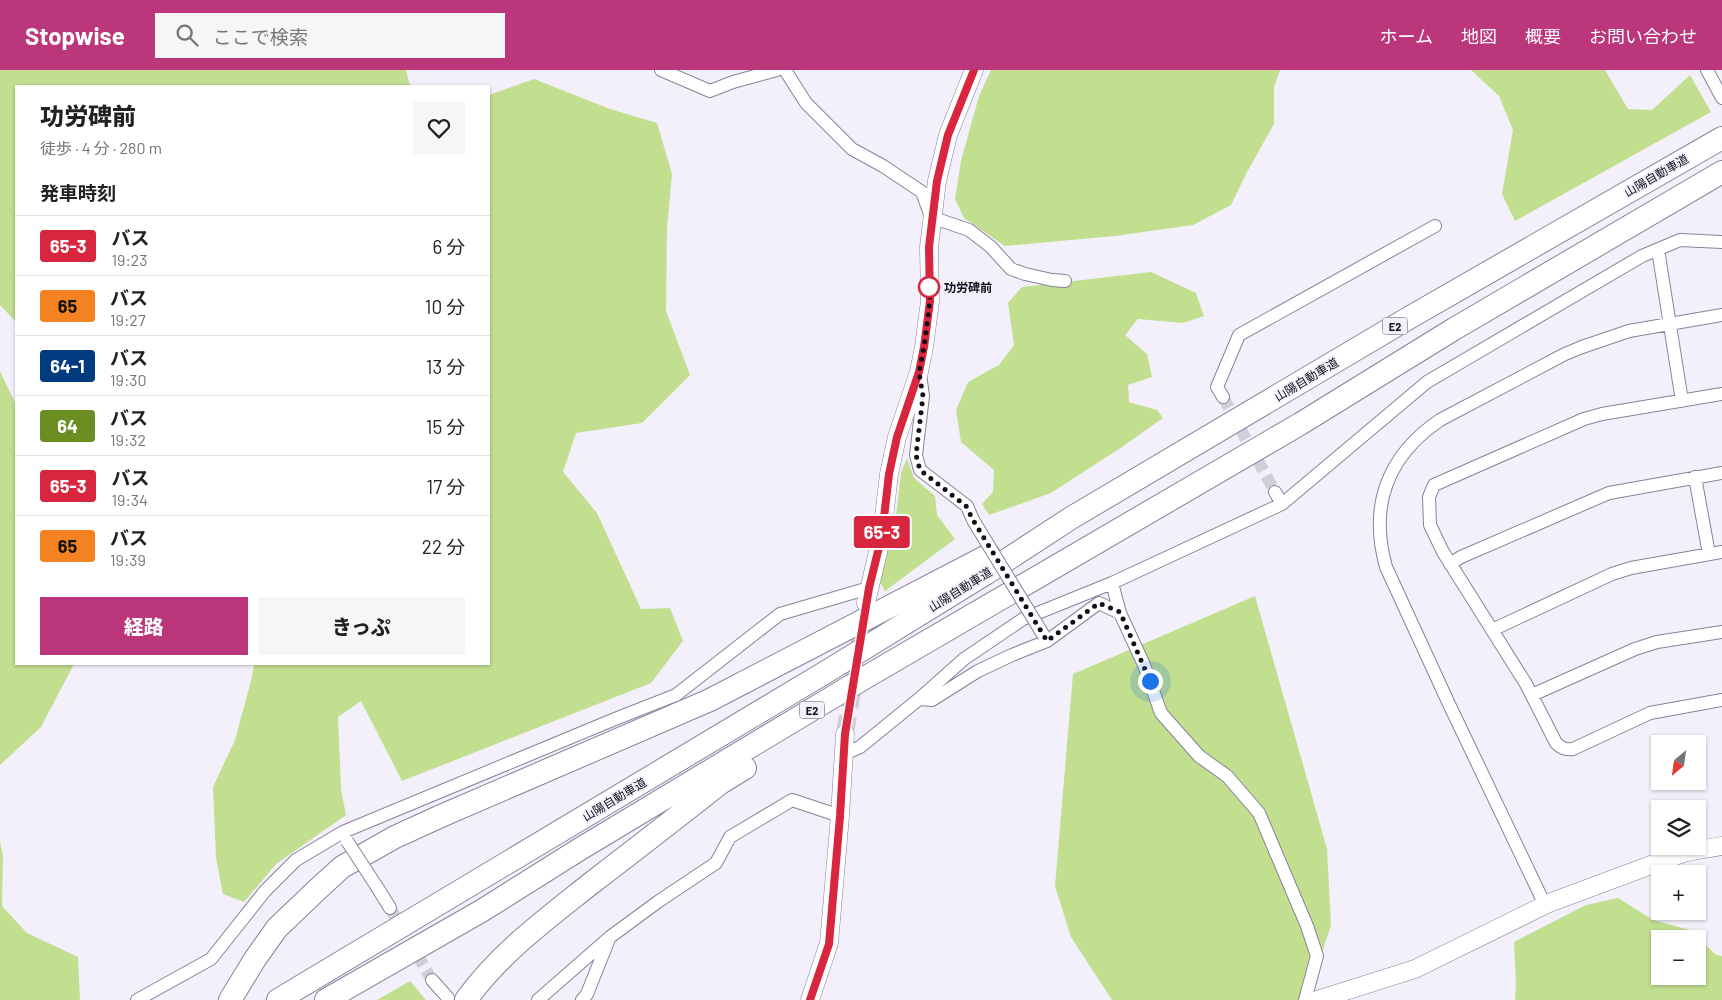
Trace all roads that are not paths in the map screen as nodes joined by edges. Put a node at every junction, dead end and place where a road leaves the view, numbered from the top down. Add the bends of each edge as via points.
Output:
1 (661, 70) edge
2 (777, 70) edge
3 (785, 70) edge
4 (974, 70) edge
5 (1706, 70) edge
6 (1720, 94) edge
7 (1722, 138) edge
8 (1722, 172) edge
9 (931, 217) junction
10 (1435, 226) dead end
11 (1722, 242) edge
12 (1656, 250) junction
13 (1065, 280) dead end
14 (1722, 315) edge
15 (1669, 324) junction
16 (919, 372) junction
17 (1722, 394) edge
18 (1223, 397) tunnel mouth
19 (1682, 401) junction
20 (1300, 424) junction
21 (1722, 473) edge
22 (1695, 477) junction
23 (1274, 492) tunnel mouth
24 (1282, 504) junction
25 (1071, 518) junction
26 (1722, 552) edge
27 (1709, 554) junction
28 (1450, 564) junction
29 (1112, 583) junction
30 (867, 596) joint
31 (1120, 612) junction
32 (1492, 630) junction
33 (1722, 633) edge
34 (1045, 638) junction
35 (1532, 696) junction
36 (919, 699) junction
37 (1722, 700) edge
38 (845, 734) tunnel mouth
39 (844, 754) junction
40 (840, 816) junction
41 (345, 836) junction
42 (1722, 846) edge
43 (1546, 905) junction
44 (390, 908) tunnel mouth
45 (610, 937) junction
46 (432, 980) tunnel mouth
47 (457, 999) edge
48 (137, 1000) edge
49 (230, 1000) edge
50 (279, 1000) edge
51 (326, 1000) edge
52 (538, 1000) edge
53 (582, 1000) edge
54 (810, 1000) edge
55 (1305, 1000) edge
56 (1317, 1000) edge

1 - 2 street via 710,91
3 - 9 street via 806,103 852,149 922,192
4 - 9 street via 948,135
5 - 6 street
7 - 25 highway, 山陽自動車道 / E2
8 - 20 highway, 山陽自動車道 / E2 via 1454,329
9 - 13 street via 969,230 992,247 1011,269 1052,280
9 - 16 street via 930,301
10 - 18 street via 1239,334 1217,387
11 - 12 street via 1680,240
12 - 15 street
12 - 24 street via 1427,382
14 - 15 street
15 - 19 street
15 - 43 street via 1629,331 1565,354 1440,420 1415,439 1400,458 1382,502 1379,532 1386,567
16 - 30 street via 897,437 882,535
16 - 34 street, bridge via 923,396 916,455 920,470 966,506
17 - 19 street
19 - 28 street via 1584,418 1434,485 1429,497 1430,525
20 - 47 highway via 920,656 719,784 550,916 478,984
20 - 51 highway, 山陽自動車道 / E2 via 869,675 483,910
21 - 22 street
22 - 27 street
22 - 28 street via 1609,493
23 - 24 street
24 - 29 street
25 - 49 highway via 1012,543 710,700 440,816 342,867 277,928
25 - 50 highway, 山陽自動車道 / E2 via 826,672
26 - 27 street
27 - 32 street via 1612,574
28 - 32 street
29 - 31 street
29 - 36 street via 1023,619 964,659
30 - 41 street via 780,614 676,695
31 - 34 street via 1099,603
31 - 55 street via 1144,665 1161,714 1199,756 1227,776 1259,813 1317,956
32 - 35 street
33 - 35 street via 1657,642
34 - 36 street via 978,671 932,700
35 - 37 street via 1556,743 1568,750 1650,713
36 - 39 street via 860,747
38 - 39 street
39 - 40 street
40 - 45 street via 792,800 730,837 716,863
40 - 54 street via 829,944
41 - 44 street, bridge
41 - 48 street via 296,860 264,891 211,959
42 - 43 street via 1686,852
43 - 56 street via 1415,969
45 - 52 street
45 - 53 street
46 - 47 street

